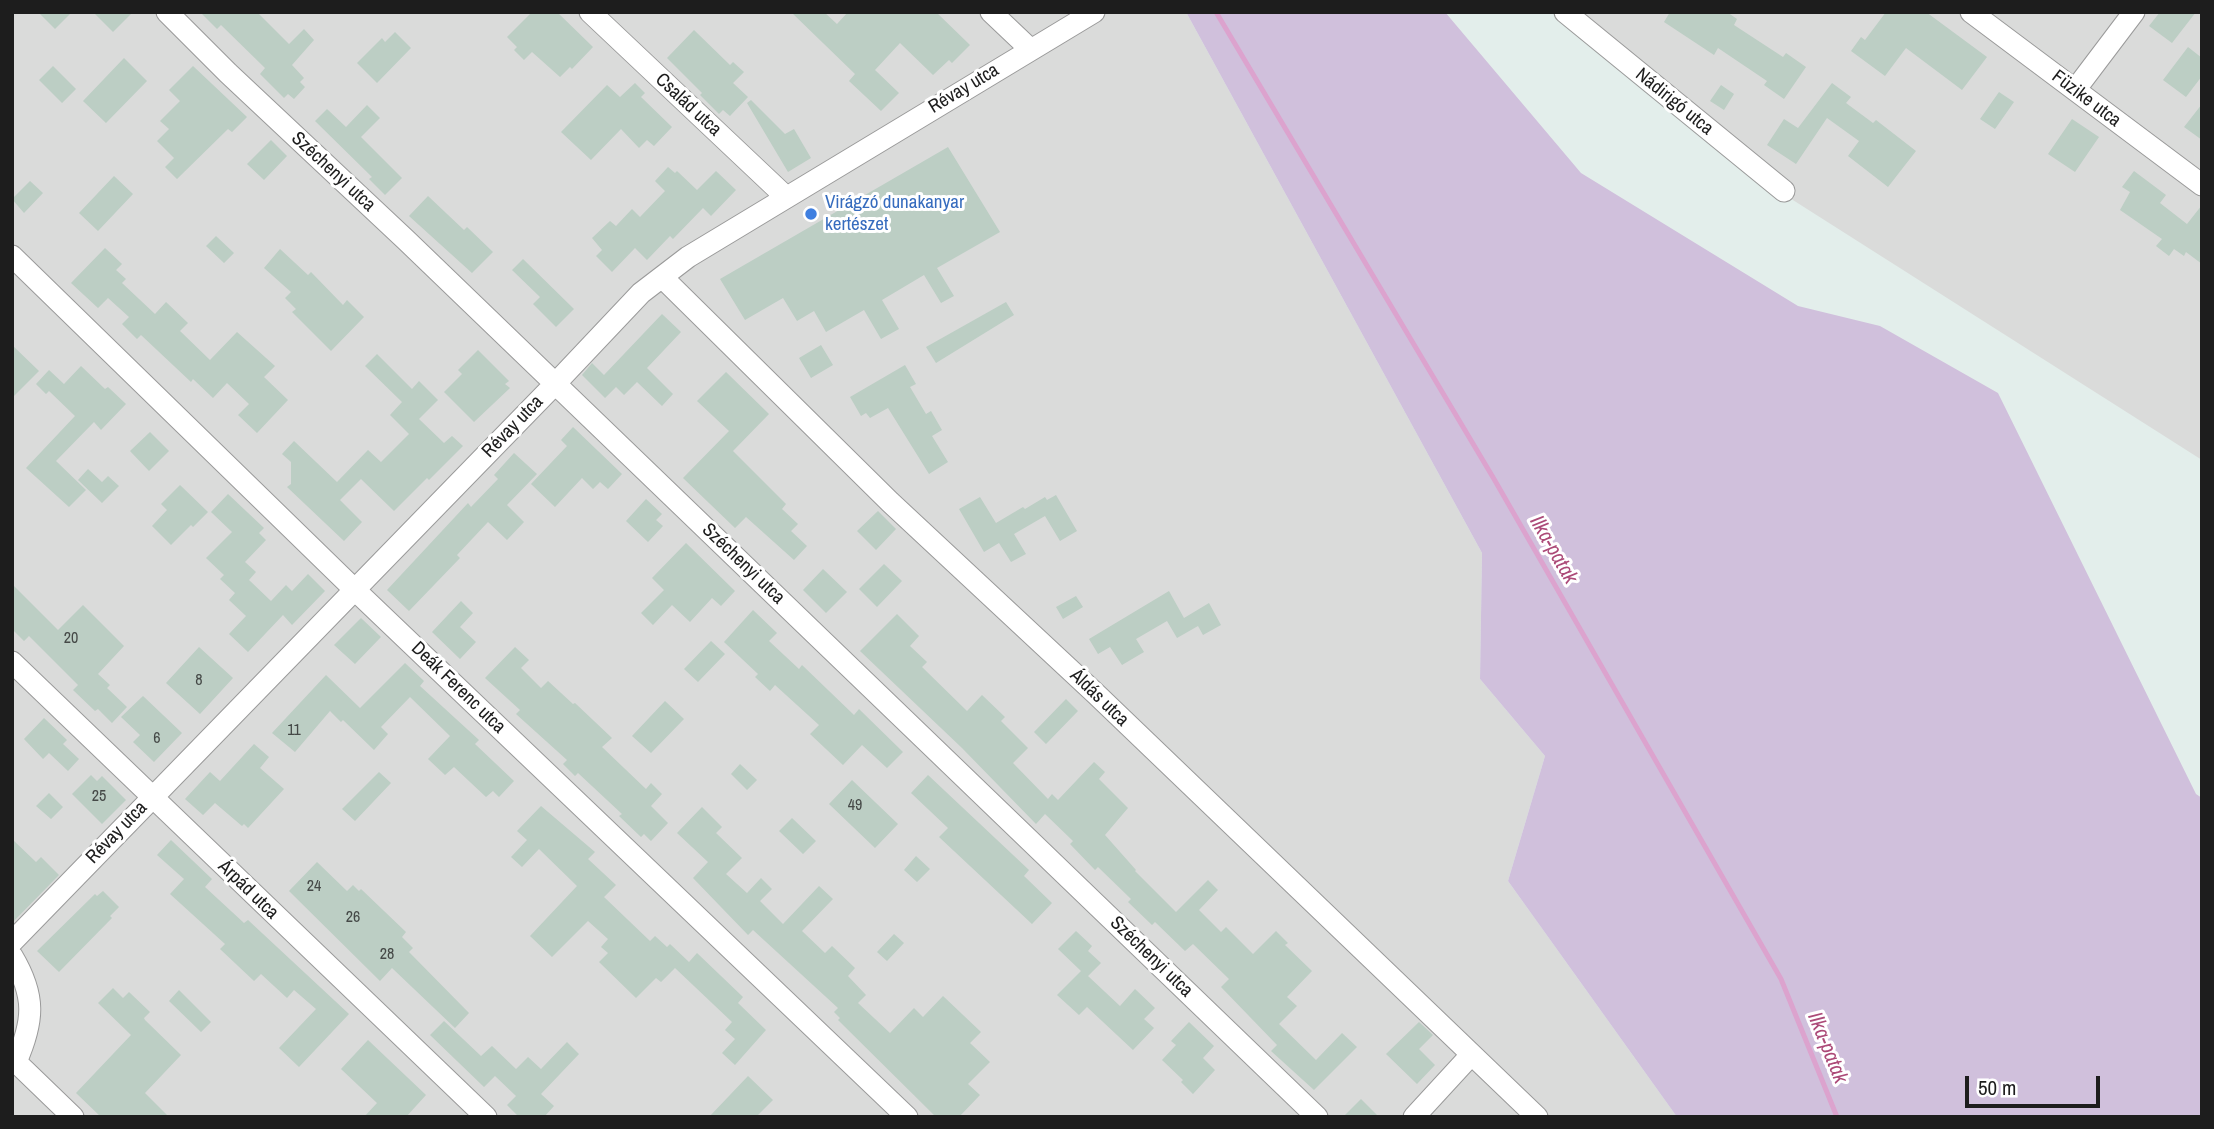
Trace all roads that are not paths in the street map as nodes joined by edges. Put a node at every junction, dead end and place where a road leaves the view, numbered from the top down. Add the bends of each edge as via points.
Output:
1 (167, 12) edge
2 (590, 12) edge
3 (991, 12) edge
4 (1094, 12) edge
5 (1565, 12) edge
6 (1971, 12) edge
7 (2134, 12) edge
8 (1030, 49) junction
9 (2075, 90) junction
10 (2202, 185) edge
11 (1784, 191) dead end
12 (786, 197) junction
13 (12, 256) edge
14 (662, 277) junction
15 (555, 384) junction
16 (355, 590) junction
17 (12, 662) edge
18 (151, 797) junction
19 (12, 942) edge
20 (12, 956) edge
21 (1471, 1055) junction
22 (14, 1063) edge
23 (73, 1117) edge
24 (486, 1117) edge
25 (907, 1117) edge
26 (1317, 1117) edge
27 (1414, 1117) edge
28 (1537, 1117) edge

1 - 15 street, Széchenyi utca
2 - 12 street, Család utca
3 - 8 street
4 - 8 street, Révay utca
5 - 11 street, Nádirigó utca
6 - 9 street, Füzike utca
7 - 9 street
8 - 12 street, Révay utca
9 - 10 street, Füzike utca
12 - 14 street, Révay utca
13 - 16 street, Deák Ferenc utca
14 - 15 street, Révay utca via 641,293
14 - 21 street, Áldás utca via 890,502
15 - 16 street, Révay utca
15 - 26 street, Széchenyi utca
16 - 18 street, Révay utca
16 - 25 street, Deák Ferenc utca
17 - 18 street, Árpád utca
18 - 19 street, Révay utca
18 - 24 street, Árpád utca
20 - 22 street via 29,994 31,1018
21 - 27 street
21 - 28 street, Áldás utca
22 - 23 street

